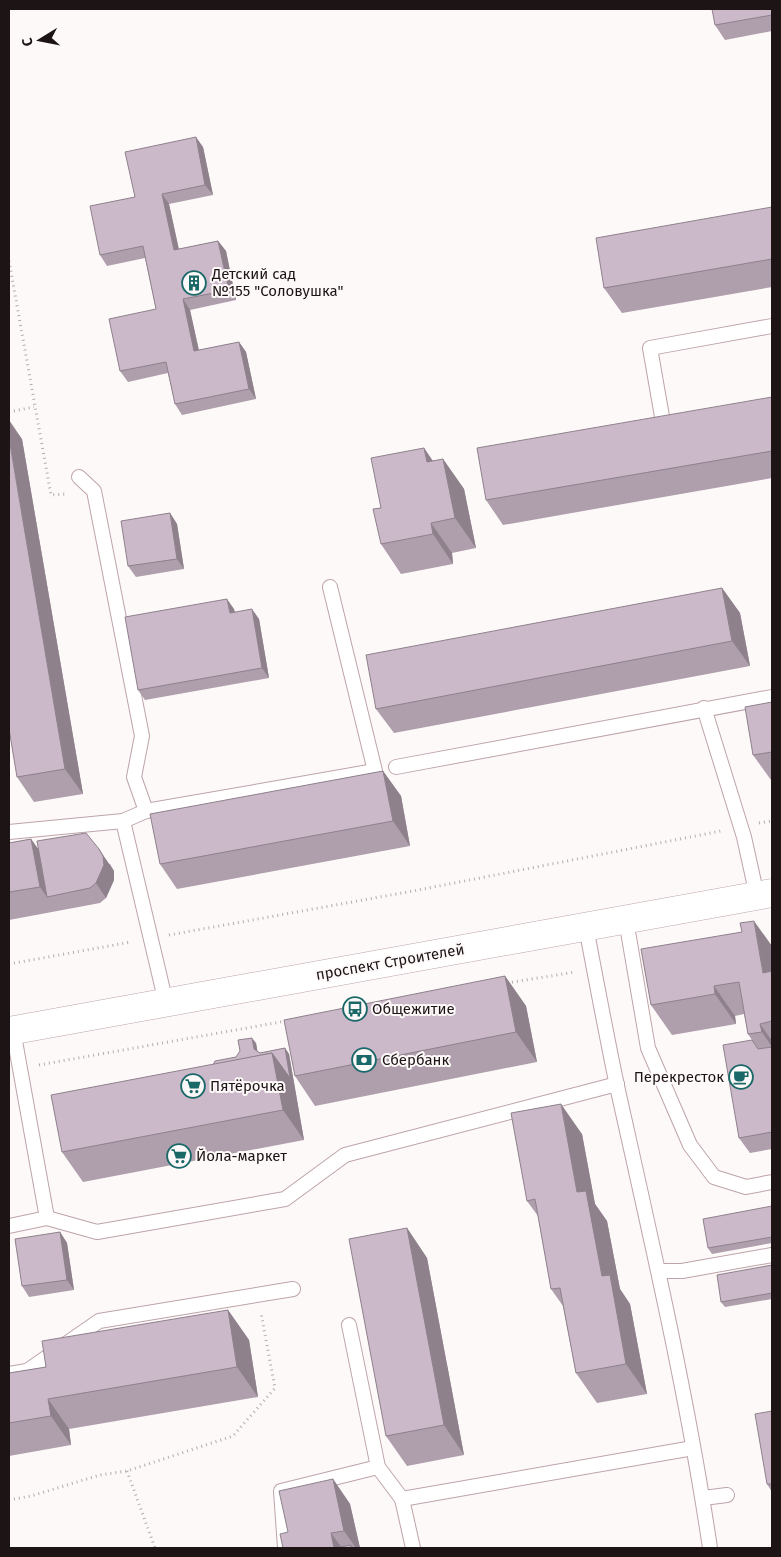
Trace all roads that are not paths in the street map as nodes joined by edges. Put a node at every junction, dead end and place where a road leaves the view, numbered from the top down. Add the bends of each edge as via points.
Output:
1 (772, 326) edge
2 (664, 428) edge
3 (79, 477) dead end
4 (330, 587) dead end
5 (772, 697) edge
6 (704, 708) junction
7 (396, 767) dead end
8 (146, 811) junction
9 (123, 821) junction
10 (9, 832) edge
11 (764, 894) edge
12 (626, 920) junction
13 (586, 927) junction
14 (166, 1003) junction
15 (11, 1031) edge
16 (617, 1084) junction
17 (772, 1182) edge
18 (47, 1218) junction
19 (9, 1226) edge
20 (772, 1255) edge
21 (659, 1271) junction
22 (293, 1289) dead end
23 (349, 1325) dead end
24 (9, 1374) edge
25 (693, 1448) junction
26 (378, 1466) junction
27 (727, 1495) dead end
28 (703, 1498) junction
29 (402, 1499) junction
30 (285, 1548) edge
31 (413, 1548) edge
32 (710, 1548) edge

1 - 2 lane via 650,348
3 - 8 lane via 94,491 142,736 134,777
4 - 8 lane via 375,771
5 - 6 lane
6 - 7 lane
6 - 11 lane
8 - 9 lane
9 - 10 lane
9 - 14 lane
11 - 12 main road, проспект Строителей
12 - 13 main road, проспект Строителей
12 - 17 lane via 648,1048 690,1145 714,1177 746,1186
13 - 14 main road, проспект Строителей
13 - 16 lane
14 - 15 main road, проспект Строителей
15 - 18 lane
16 - 18 lane via 345,1155 285,1199 97,1232
16 - 21 lane
18 - 19 lane
20 - 21 lane via 682,1271
21 - 25 lane
22 - 24 lane via 99,1321 27,1371
23 - 26 lane
25 - 28 lane
25 - 29 lane
26 - 29 lane
26 - 30 lane via 281,1491
27 - 28 lane
28 - 32 lane
29 - 31 lane

